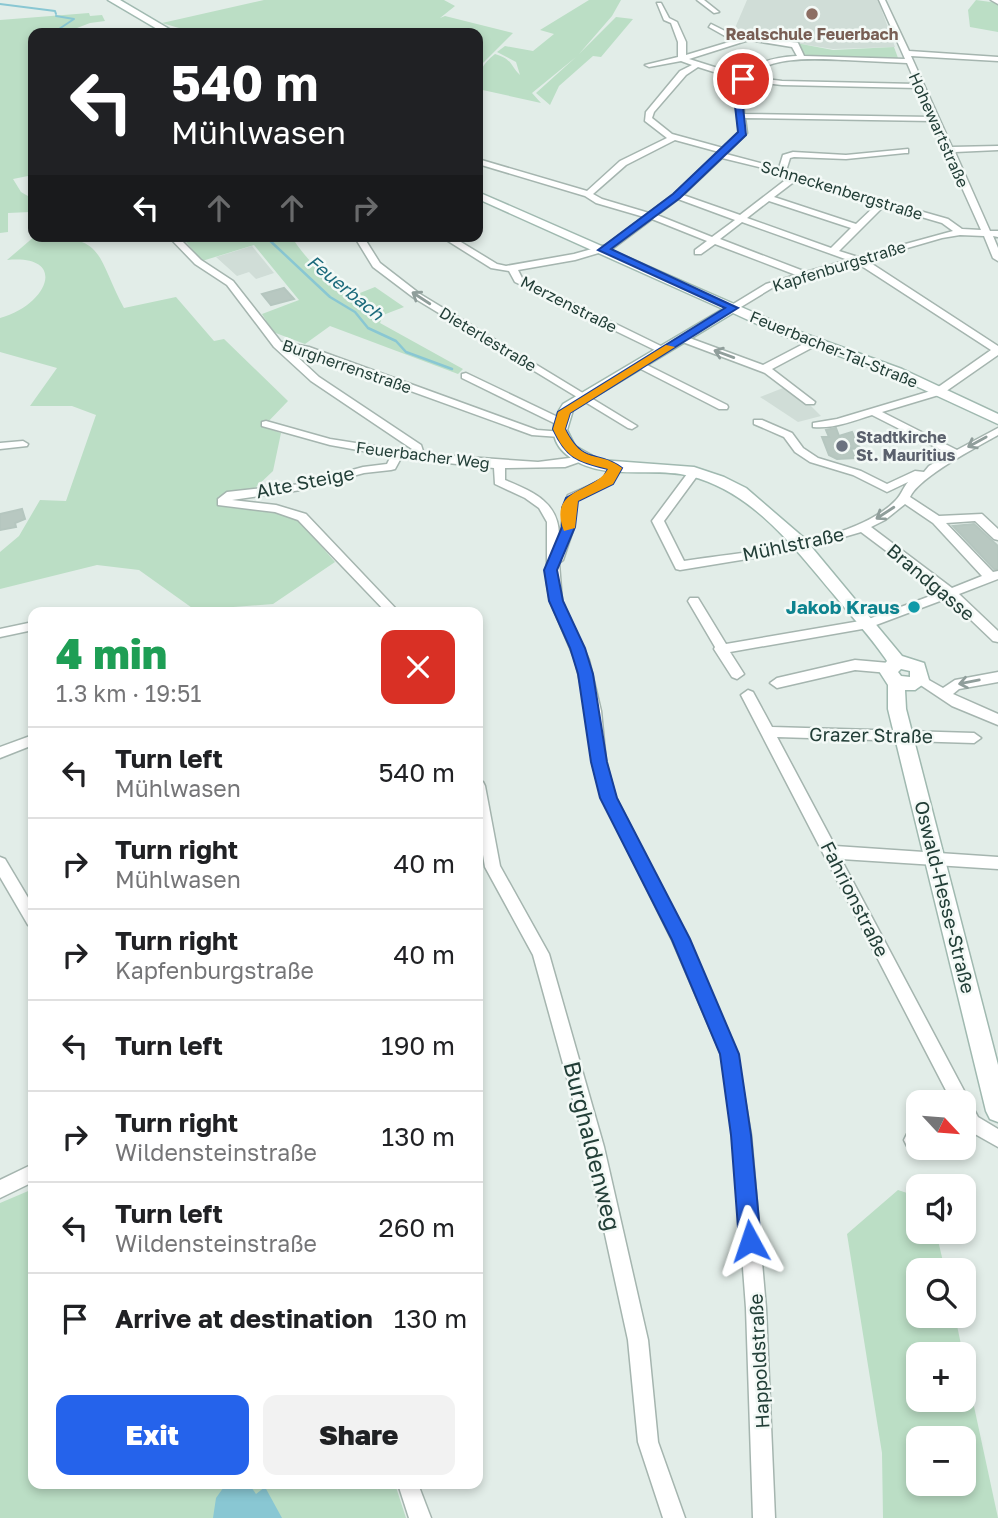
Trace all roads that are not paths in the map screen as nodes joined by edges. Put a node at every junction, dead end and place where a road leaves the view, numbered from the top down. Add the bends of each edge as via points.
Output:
1 (113, 0) edge
2 (710, 0) edge
3 (882, 0) edge
4 (701, 1) edge
5 (659, 4) dead end
6 (716, 12) dead end
7 (711, 26) dead end
8 (162, 28) edge
9 (750, 38) junction
10 (906, 57) junction
11 (802, 58) junction
12 (682, 59) junction
13 (998, 59) edge
14 (649, 65) dead end
15 (696, 65) junction
16 (743, 79) junction
17 (919, 86) junction
18 (742, 116) junction
19 (933, 120) junction
20 (673, 138) junction
21 (998, 148) edge
22 (947, 150) junction
23 (905, 151) dead end
24 (723, 153) junction
25 (483, 162) edge
26 (782, 170) junction
27 (794, 178) junction
28 (588, 194) junction
29 (677, 196) junction
30 (483, 197) edge
31 (768, 198) junction
32 (882, 204) junction
33 (651, 216) junction
34 (743, 219) junction
35 (859, 228) junction
36 (960, 232) junction
37 (986, 233) junction
38 (998, 234) edge
39 (715, 241) junction
40 (178, 242) edge
41 (361, 242) edge
42 (454, 242) edge
43 (603, 250) junction
44 (698, 252) dead end
45 (832, 252) junction
46 (211, 257) dead end
47 (998, 258) edge
48 (857, 261) junction
49 (513, 269) junction
50 (804, 275) junction
51 (239, 293) junction
52 (733, 308) junction
53 (684, 339) junction
54 (813, 343) junction
55 (278, 345) junction
56 (998, 350) edge
57 (663, 351) junction
58 (641, 365) junction
59 (764, 369) junction
60 (466, 376) dead end
61 (938, 392) junction
62 (584, 398) junction
63 (810, 402) dead end
64 (723, 407) dead end
65 (874, 412) junction
66 (998, 420) edge
67 (758, 422) dead end
68 (267, 424) dead end
69 (817, 425) dead end
70 (632, 426) dead end
71 (560, 428) junction
72 (998, 431) edge
73 (23, 444) dead end
74 (0, 446) edge
75 (398, 453) junction
76 (956, 454) junction
77 (419, 455) junction
78 (581, 458) junction
79 (500, 465) junction
80 (615, 468) junction
81 (933, 468) junction
82 (694, 472) junction
83 (904, 498) junction
84 (937, 520) junction
85 (863, 527) junction
86 (998, 536) edge
87 (802, 545) junction
88 (551, 570) junction
89 (994, 576) edge
90 (950, 593) junction
91 (694, 601) dead end
92 (388, 607) edge
93 (868, 624) junction
94 (28, 627) edge
95 (0, 633) edge
96 (998, 638) edge
97 (720, 649) junction
98 (895, 671) junction
99 (737, 674) dead end
100 (998, 677) edge
101 (920, 680) joint
102 (777, 682) dead end
103 (944, 694) junction
104 (748, 695) dead end
105 (998, 720) edge
106 (769, 732) junction
107 (904, 735) junction
108 (974, 738) dead end
109 (28, 742) edge
110 (0, 753) edge
111 (483, 815) edge
112 (830, 852) junction
113 (936, 857) junction
114 (0, 863) edge
115 (998, 863) edge
116 (28, 911) edge
117 (955, 1090) edge
118 (998, 1111) edge
119 (976, 1126) edge
120 (992, 1136) edge
121 (28, 1175) edge
122 (0, 1189) edge
123 (410, 1489) edge
124 (420, 1518) edge
125 (674, 1518) edge
126 (764, 1518) edge

1 - 8 street
2 - 4 street
3 - 10 street, Hohewartstraße
4 - 6 street
5 - 12 street via 666,19 674,22 682,42
7 - 9 street via 727,35
9 - 11 street via 795,45
9 - 12 street
10 - 11 street
10 - 13 street via 951,54
10 - 17 street, Hohewartstraße
11 - 16 street via 776,60 751,69
12 - 14 street
12 - 15 street
15 - 16 street
15 - 20 street via 683,73 648,115 649,121
16 - 17 street
16 - 18 street via 738,97
17 - 19 street, Hohewartstraße
18 - 19 street
18 - 24 street via 743,133
19 - 22 street, Hohewartstraße
20 - 24 street, Schneckenbergstraße
20 - 28 street via 623,163
21 - 22 street
22 - 37 street, Hohewartstraße
23 - 26 street via 846,157 793,154 786,156
24 - 26 street, Schneckenbergstraße
24 - 29 street
25 - 28 street
26 - 27 street, Schneckenbergstraße
27 - 31 street
27 - 32 street, Schneckenbergstraße
28 - 33 street
29 - 33 street
29 - 34 street
30 - 43 street, Feuerbacher-Tal-Straße
31 - 34 street
31 - 35 street
32 - 35 street
32 - 36 street, Schneckenbergstraße via 944,221
33 - 39 street
33 - 43 street
34 - 39 street
34 - 45 street
35 - 45 street
36 - 37 street, Kapfenburgstraße
36 - 48 street, Kapfenburgstraße
37 - 38 street, Kapfenburgstraße
37 - 47 street, Hohewartstraße
39 - 44 street
39 - 50 street
40 - 51 street, Burgherrenstraße
62 -> 41 street, Dieterlestraße via 390,277 368,256
42 - 49 street, Merzenstraße via 494,266
43 - 49 street
43 - 52 street, Feuerbacher-Tal-Straße
45 - 48 street
46 - 51 street via 241,288
48 - 50 street, Kapfenburgstraße
48 - 56 street
49 - 57 street, Merzenstraße via 518,280
50 - 52 street, Kapfenburgstraße via 763,289
51 - 55 street, Burgherrenstraße
52 - 53 street, Kapfenburgstraße
52 - 54 street, Feuerbacher-Tal-Straße
53 - 57 street, Kapfenburgstraße
59 -> 53 street
54 - 59 street
54 - 61 street, Feuerbacher-Tal-Straße via 897,372
55 - 71 street, Burgherrenstraße via 305,349 537,433
55 - 77 street via 315,379 417,447
56 - 61 street
57 - 58 street, Kapfenburgstraße
58 - 62 street, Kapfenburgstraße
58 - 64 street
59 - 63 street
60 - 71 street
61 - 65 street
61 - 66 street, Feuerbacher-Tal-Straße
62 - 70 street, Dieterlestraße
62 - 71 street via 568,407
65 - 69 street
65 - 76 street
67 - 81 street via 788,435 814,460 887,488
68 - 75 street, Feuerbacher Weg via 340,444
71 - 78 street via 568,448
72 -> 76 street, Mühlstraße
73 - 74 street
75 - 77 street, Feuerbacher Weg
75 - 92 street, Alte Steige via 391,467 223,499 225,504 276,509 302,517
76 - 81 street, Mühlstraße
77 - 79 street, Feuerbacher Weg
78 - 79 street, Feuerbacher Weg via 561,465
78 - 80 street
79 - 88 street, Happoldstraße via 499,482 529,495 550,515 554,529
80 - 82 street via 668,467
80 - 88 street via 608,481 572,498 568,527
81 - 83 street, Mühlstraße via 910,486
82 - 87 street via 744,495
82 - 87 street, Mühlstraße via 658,521 680,566
83 - 84 street
83 -> 85 street, Mühlstraße
84 - 86 street via 978,517
84 - 89 street
85 - 87 street, Mühlstraße
85 - 90 street, Brandgasse
87 - 93 street
88 - 126 street, Happoldstraße via 556,601 584,670 609,798 681,939 729,1054 756,1308
89 - 90 street
90 - 93 street
90 - 96 street, Brandgasse
91 - 97 street
93 - 97 street
93 - 98 street
94 - 95 street
97 - 99 street
98 - 101 street via 909,685
98 - 102 street via 855,665
98 - 107 street, Oswald-Hesse-Straße
100 -> 103 street via 955,685
101 - 103 street
103 - 105 street
104 - 106 street, Fahrionstraße
106 - 107 street, Grazer Straße
106 - 112 street, Fahrionstraße
107 - 108 street, Grazer Straße
107 - 113 street, Oswald-Hesse-Straße
109 - 110 street
111 - 125 street, Burghaldenweg via 492,867 541,954 595,1147 638,1340 648,1442
112 - 113 street
112 - 117 street, Fahrionstraße
113 - 115 street
113 - 118 street, Oswald-Hesse-Straße
114 - 116 street
119 - 120 street
121 - 122 street
123 - 124 street

